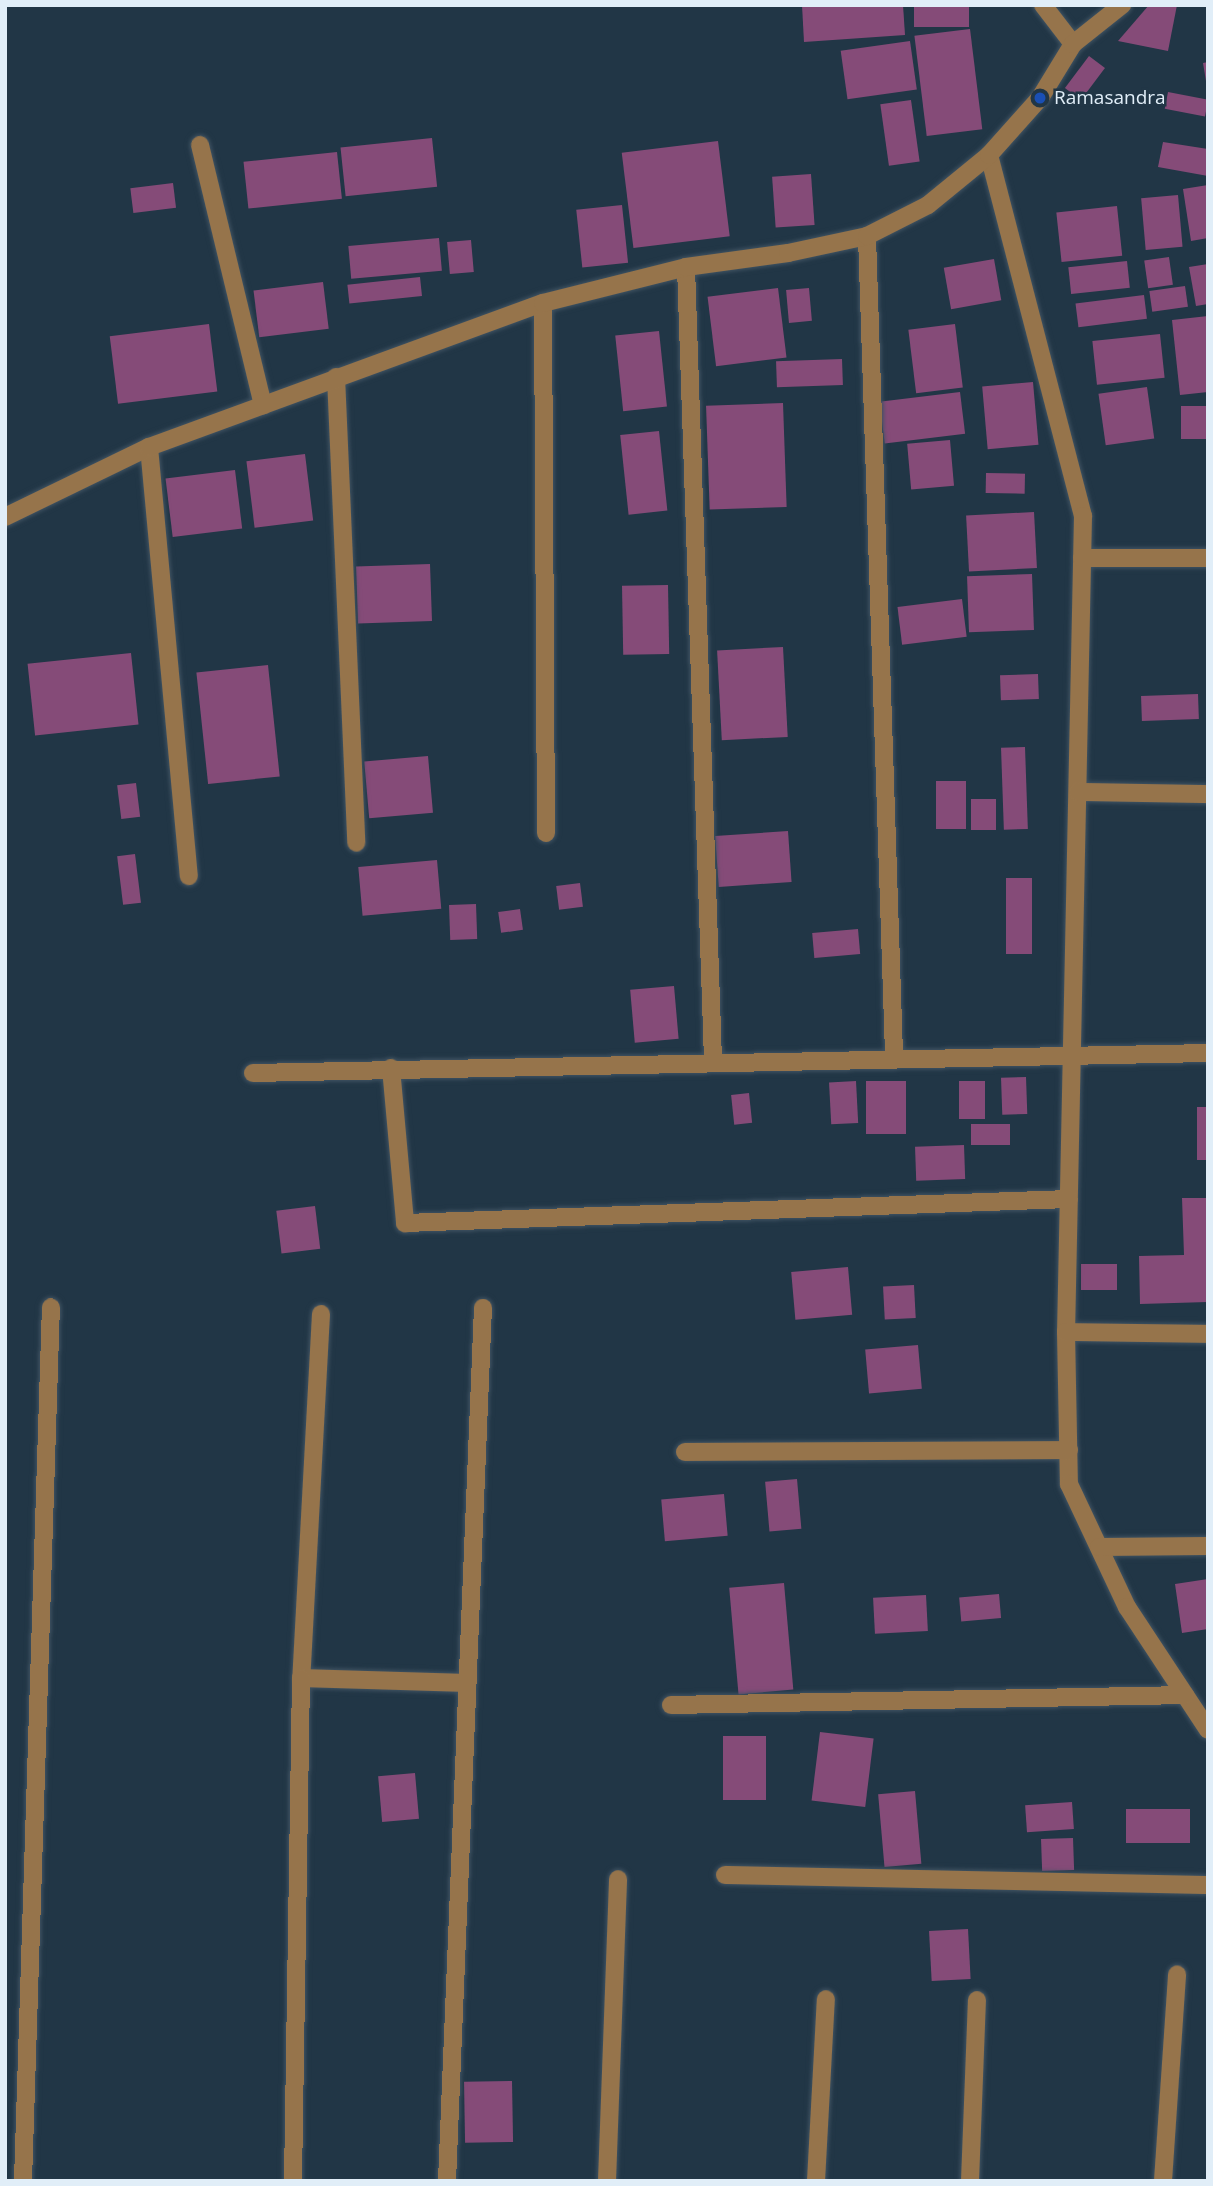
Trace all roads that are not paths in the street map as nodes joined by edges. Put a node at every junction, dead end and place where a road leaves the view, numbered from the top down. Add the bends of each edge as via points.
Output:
1 (1043, 5) edge
2 (1122, 5) edge
3 (1073, 44) junction
4 (200, 145) dead end
5 (989, 155) junction
6 (867, 236) junction
7 (686, 267) junction
8 (543, 303) junction
9 (336, 377) junction
10 (263, 405) junction
11 (149, 447) junction
12 (5, 517) edge
13 (1082, 558) junction
14 (1208, 558) edge
15 (1078, 792) junction
16 (1208, 794) edge
17 (546, 834) dead end
18 (356, 844) dead end
19 (189, 876) dead end
20 (1072, 1052) junction
21 (1208, 1053) edge
22 (894, 1056) junction
23 (713, 1061) junction
24 (391, 1068) junction
25 (253, 1073) dead end
26 (1069, 1199) junction
27 (51, 1307) dead end
28 (483, 1308) dead end
29 (321, 1314) dead end
30 (1066, 1332) junction
31 (1208, 1334) edge
32 (1069, 1450) junction
33 (685, 1452) dead end
34 (1099, 1546) junction
35 (1208, 1546) edge
36 (302, 1678) junction
37 (467, 1683) junction
38 (1185, 1695) junction
39 (671, 1705) dead end
40 (1208, 1730) edge
41 (725, 1875) dead end
42 (618, 1878) dead end
43 (1208, 1885) edge
44 (1177, 1974) dead end
45 (826, 1999) dead end
46 (977, 2000) dead end
47 (23, 2181) edge
48 (293, 2181) edge
49 (447, 2181) edge
50 (607, 2181) edge
51 (816, 2181) edge
52 (970, 2181) edge
53 (1163, 2181) edge

1 - 3 street
2 - 3 street
3 - 5 street via 1040,98
4 - 10 street
5 - 6 street via 928,205
5 - 13 street via 1083,516
6 - 7 street
6 - 22 street
7 - 8 street
7 - 23 street
8 - 9 street
8 - 17 street
9 - 10 street
9 - 18 street
10 - 11 street
11 - 12 street
11 - 19 street
13 - 14 street
13 - 15 street
15 - 16 street
15 - 20 street
20 - 21 street
20 - 22 street
20 - 26 street
22 - 23 street
23 - 24 street
24 - 25 street
24 - 26 street via 405,1223
26 - 30 street
27 - 47 street
28 - 37 street
29 - 36 street
30 - 31 street
30 - 32 street
32 - 33 street
32 - 34 street via 1069,1484
34 - 35 street
34 - 38 street via 1128,1607
36 - 37 street
36 - 48 street
37 - 49 street
38 - 39 street
38 - 40 street
41 - 43 street
42 - 50 street
44 - 53 street
45 - 51 street
46 - 52 street

